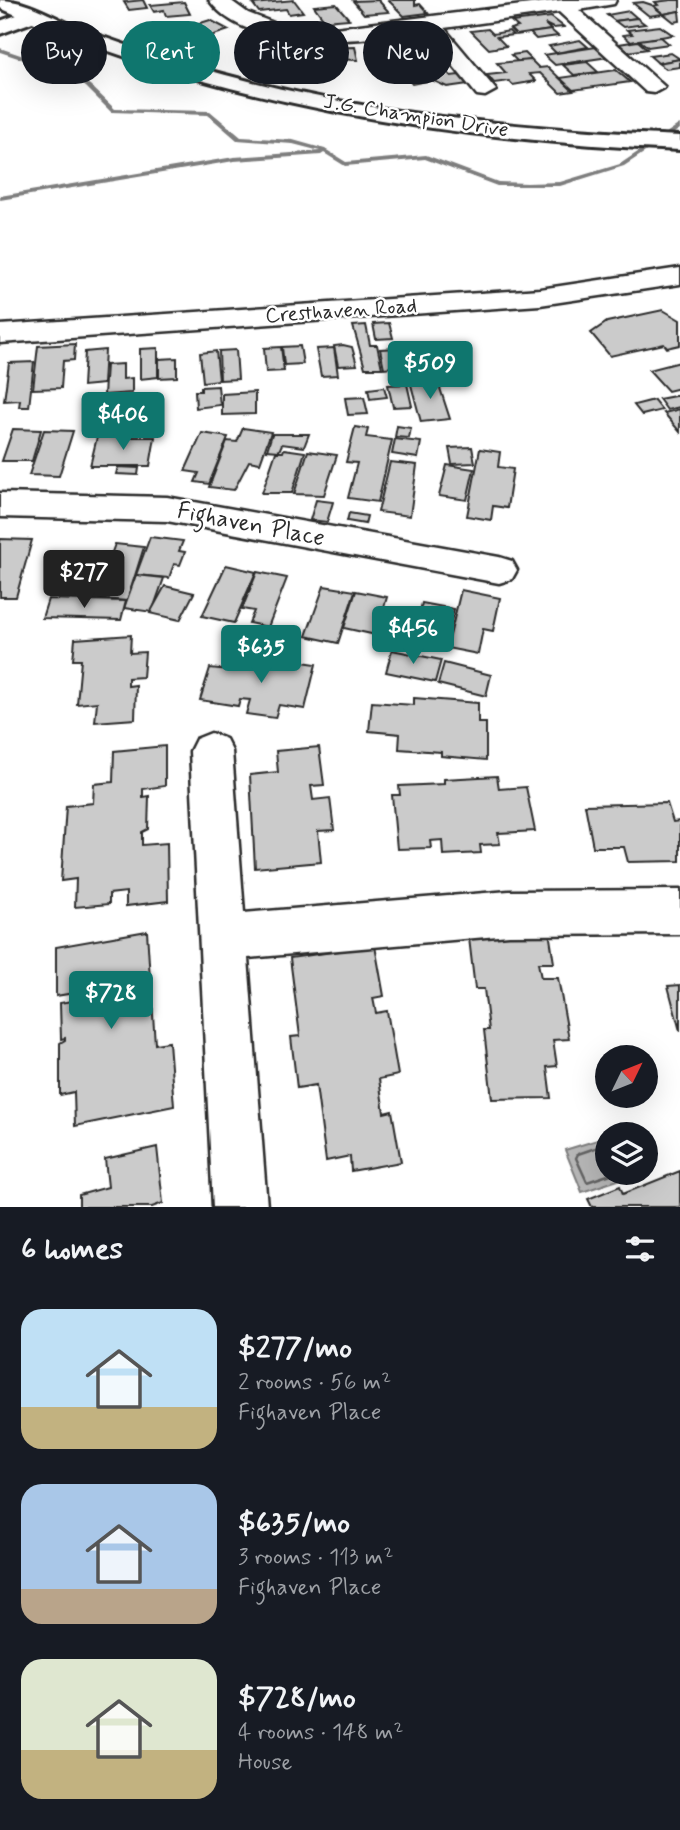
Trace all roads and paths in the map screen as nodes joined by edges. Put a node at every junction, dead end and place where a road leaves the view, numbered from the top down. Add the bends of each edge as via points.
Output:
1 (218, 0) edge
2 (607, 0) edge
3 (0, 1) edge
4 (563, 6) junction
5 (31, 16) junction
6 (452, 21) edge
7 (0, 28) edge
8 (363, 32) edge
9 (453, 52) edge
10 (654, 87) dead end
11 (485, 90) dead end
12 (673, 143) edge
13 (680, 276) edge
14 (0, 334) edge
15 (0, 505) edge
16 (499, 570) dead end
17 (211, 751) dead end
18 (680, 912) edge
19 (223, 938) junction
20 (240, 1207) edge

1 - 8 street via 244,19 310,34
2 - 4 street
3 - 5 main road, J.G. Champion Drive
4 - 6 street
4 - 10 street
5 - 7 main road
5 - 12 main road, J.G. Champion Drive via 173,67 315,101 498,130
9 - 11 street
13 - 14 street, Cresthaven Road via 540,298
15 - 16 street, Fighaven Place via 167,509
17 - 19 street
18 - 19 street via 603,909 428,916
19 - 20 street

